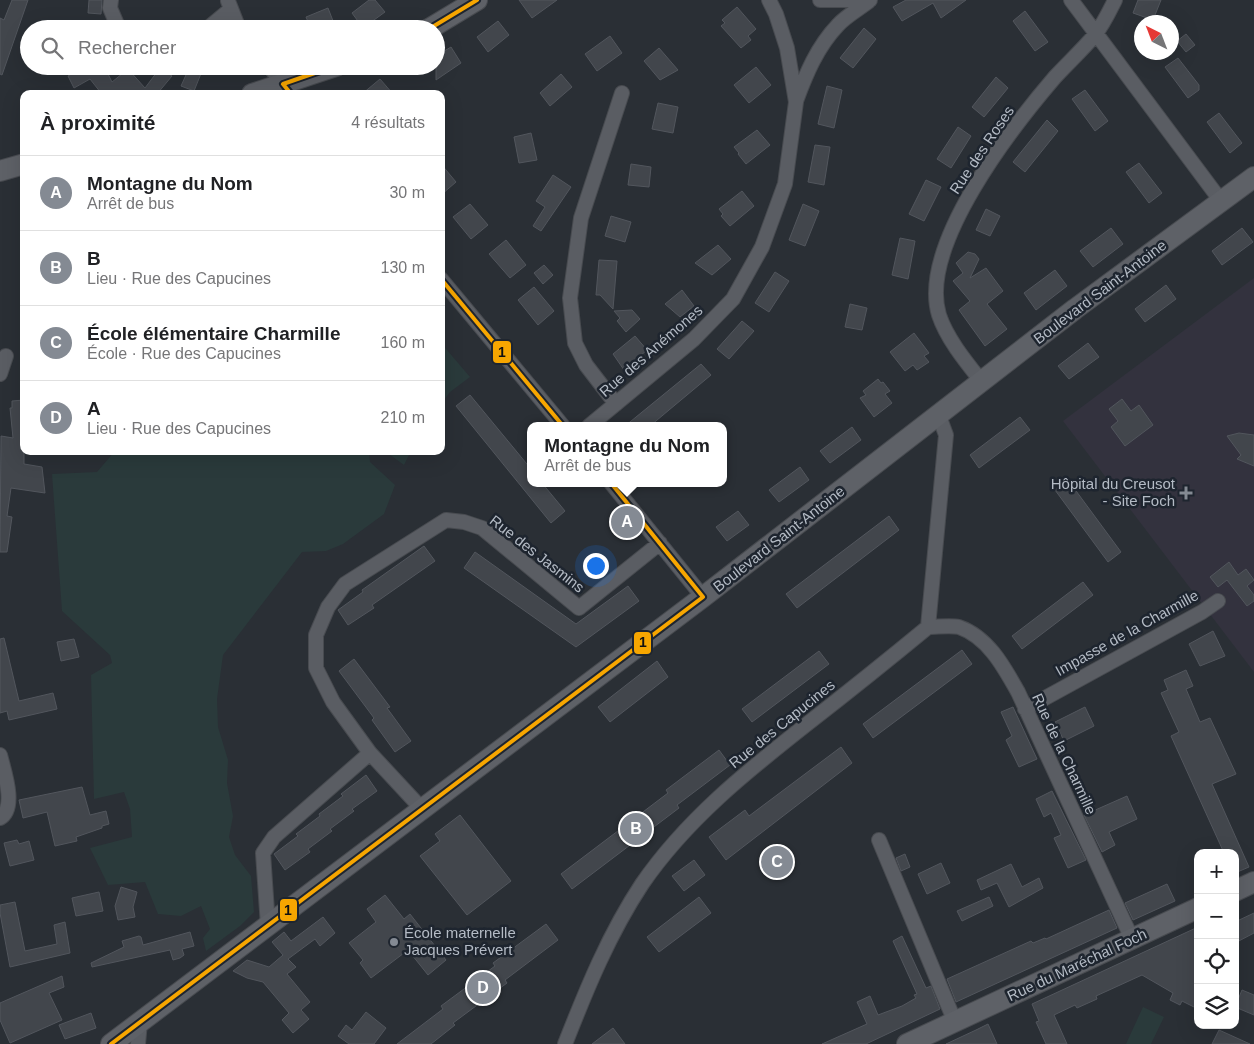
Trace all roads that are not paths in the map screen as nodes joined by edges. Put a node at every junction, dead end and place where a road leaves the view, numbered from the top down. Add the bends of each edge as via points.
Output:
1 (111, 0) edge
2 (477, 0) edge
3 (769, 0) edge
4 (820, 0) edge
5 (1071, 0) edge
6 (1116, 0) edge
7 (870, 1) edge
8 (229, 4) edge
9 (115, 20) edge
10 (214, 20) edge
11 (235, 20) edge
12 (444, 20) edge
13 (1096, 34) junction
14 (275, 75) edge
15 (317, 75) edge
16 (287, 89) edge
17 (622, 94) dead end
18 (796, 102) junction
19 (20, 165) edge
20 (0, 171) edge
21 (1254, 177) edge
22 (1221, 201) junction
23 (445, 284) edge
24 (6, 356) dead end
25 (0, 374) edge
26 (982, 382) junction
27 (616, 404) junction
28 (939, 416) junction
29 (561, 422) edge
30 (594, 422) edge
31 (614, 487) edge
32 (660, 543) junction
33 (704, 597) junction
34 (1218, 601) dead end
35 (928, 628) junction
36 (1025, 708) junction
37 (370, 753) junction
38 (0, 755) edge
39 (422, 809) junction
40 (0, 818) edge
41 (879, 840) dead end
42 (1254, 882) edge
43 (1239, 889) edge
44 (1194, 910) edge
45 (268, 926) junction
46 (1132, 939) junction
47 (140, 1022) junction
48 (956, 1022) junction
49 (111, 1044) edge
50 (138, 1044) edge
51 (566, 1044) edge
52 (907, 1044) edge

1 - 9 street via 110,8
2 - 12 street
3 - 18 street, Rue des Anémones via 787,48
4 - 7 street, Rue des Anémones
5 - 13 street
6 - 13 street, Rue des Roses
7 - 18 street, Rue des Anémones via 838,24 823,43 810,65
8 - 10 street
8 - 11 street
13 - 22 street
13 - 26 street, Rue des Roses via 1056,76 1009,136 974,188 944,248 939,267 939,315 952,342
14 - 16 street
15 - 16 street
17 - 27 street via 581,218 570,298 575,343 586,365
18 - 27 street, Rue des Anémones via 785,184 762,247 733,299 694,339
19 - 20 street
21 - 22 street, Boulevard Saint-Antoine
22 - 26 street, Boulevard Saint-Antoine
23 - 29 street
24 - 25 street
26 - 28 street, Boulevard Saint-Antoine
27 - 30 street, Rue des Anémones
28 - 33 street, Boulevard Saint-Antoine
28 - 35 street via 946,435
31 - 32 street
32 - 33 street
32 - 37 street, Rue des Jasmins via 578,608 482,528 446,520 344,584 328,607 316,635 316,668 333,702
33 - 39 street, Boulevard Saint-Antoine
34 - 36 street, Impasse de la Charmille
35 - 36 street, Rue de la Charmille via 957,627 980,639 995,654
35 - 51 street, Rue des Capucines via 745,773 666,852 608,941
36 - 46 street, Rue de la Charmille
37 - 39 street, Rue des Jasmins
37 - 45 street via 274,837 264,853
38 - 40 street via 9,802 7,811
39 - 45 street, Boulevard Saint-Antoine
41 - 48 street
42 - 43 street
44 - 46 street, Rue du Maréchal Foch
45 - 47 street, Boulevard Saint-Antoine
46 - 48 street, Rue du Maréchal Foch
47 - 49 street, Boulevard Saint-Antoine
47 - 50 street
48 - 52 street, Rue du Maréchal Foch

